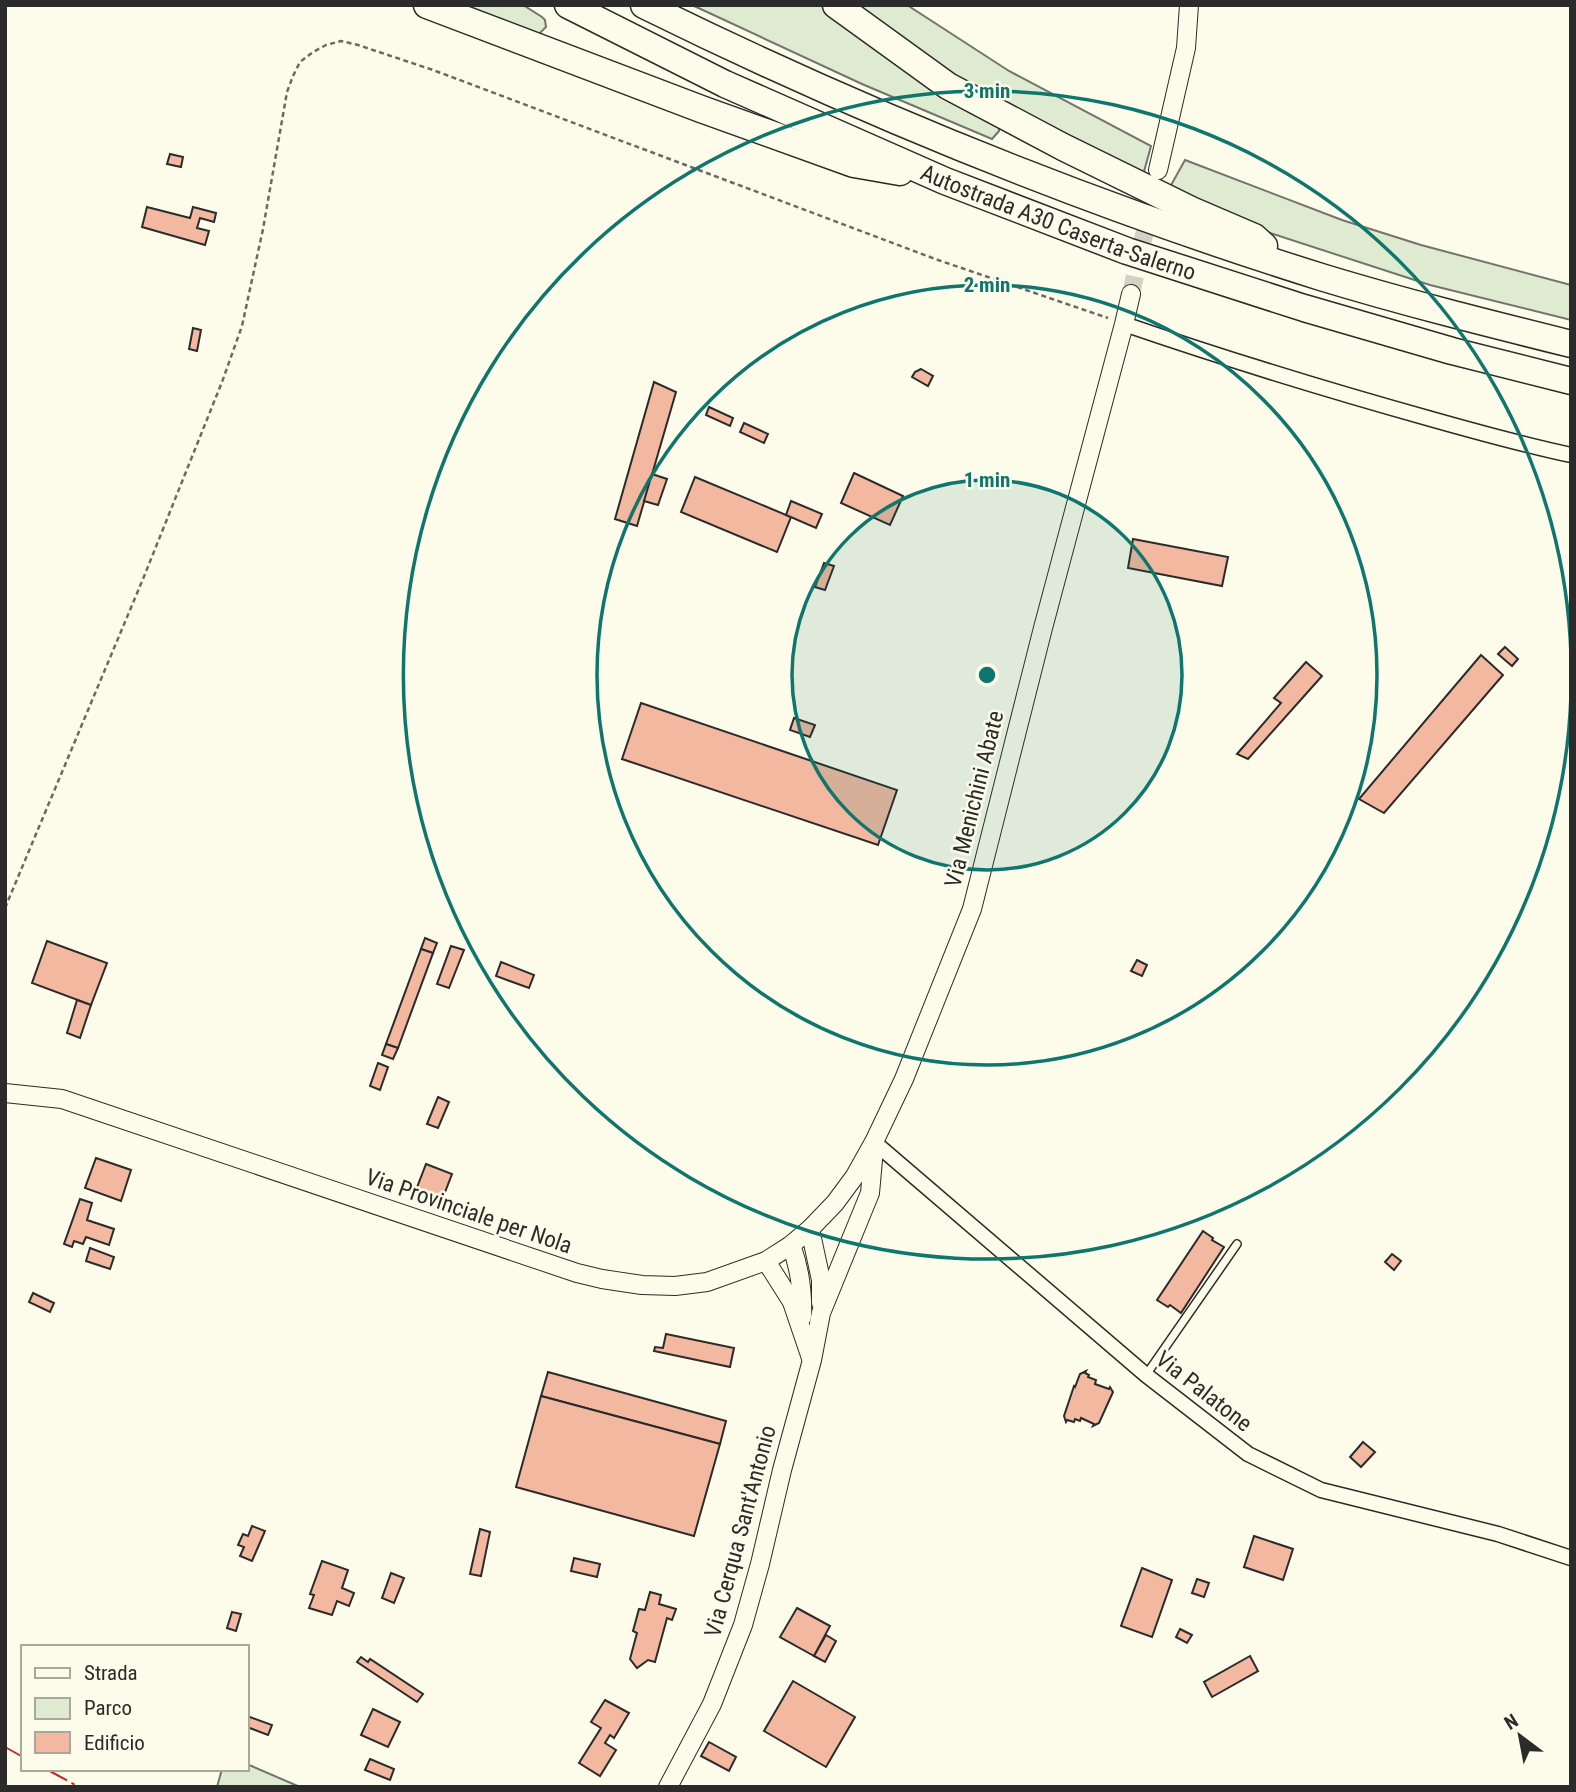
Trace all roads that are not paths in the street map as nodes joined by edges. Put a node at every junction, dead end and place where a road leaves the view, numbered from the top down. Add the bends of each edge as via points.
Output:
1 (427, 5) edge
2 (568, 5) edge
3 (644, 5) edge
4 (836, 5) edge
5 (1189, 5) edge
6 (1158, 170) tunnel mouth
7 (944, 181) junction
8 (1287, 265) junction
9 (1130, 294) tunnel mouth
10 (1124, 324) junction
11 (1571, 344) edge
12 (1571, 381) edge
13 (1571, 455) edge
14 (5, 1093) edge
15 (874, 1142) junction
16 (810, 1229) junction
17 (1237, 1244) dead end
18 (791, 1245) junction
19 (766, 1261) junction
20 (821, 1314) junction
21 (802, 1329) junction
22 (812, 1360) junction
23 (1146, 1375) junction
24 (1571, 1558) edge
25 (668, 1787) edge

1 - 7 highway via 853,164
2 - 7 highway, Autostrada A30 Caserta-Salerno via 725,84
3 - 8 highway, Autostrada A30 Caserta-Salerno via 892,120 1112,207
4 - 8 highway via 948,86 1063,147 1254,237
5 - 6 street via 1186,48
7 - 12 highway, Autostrada A30 Caserta-Salerno via 1127,251 1291,304
8 - 11 highway, Autostrada A30 Caserta-Salerno
9 - 10 street, Via Menichini Abate
10 - 13 street via 1327,390
10 - 15 street, Via Menichini Abate via 972,909
14 - 19 street, Via Provinciale per Nola via 62,1099 602,1279 675,1286 707,1282
15 - 16 street, Via Provinciale per Nola via 856,1176
15 - 20 street, Via Cerqua Sant'Antonio via 870,1193
15 - 23 street, Via Palatone
16 - 18 street, Via Provinciale per Nola
16 - 20 street, Via Cerqua Sant'Antonio via 821,1280
17 - 23 lane
18 - 19 street, Via Provinciale per Nola
18 - 21 street via 803,1296
19 - 21 street via 792,1302
20 - 22 street, Via Cerqua Sant'Antonio
21 - 22 street
22 - 25 street, Via Cerqua Sant'Antonio via 743,1625 712,1704
23 - 24 street, Via Palatone via 1248,1454 1321,1490 1498,1534

